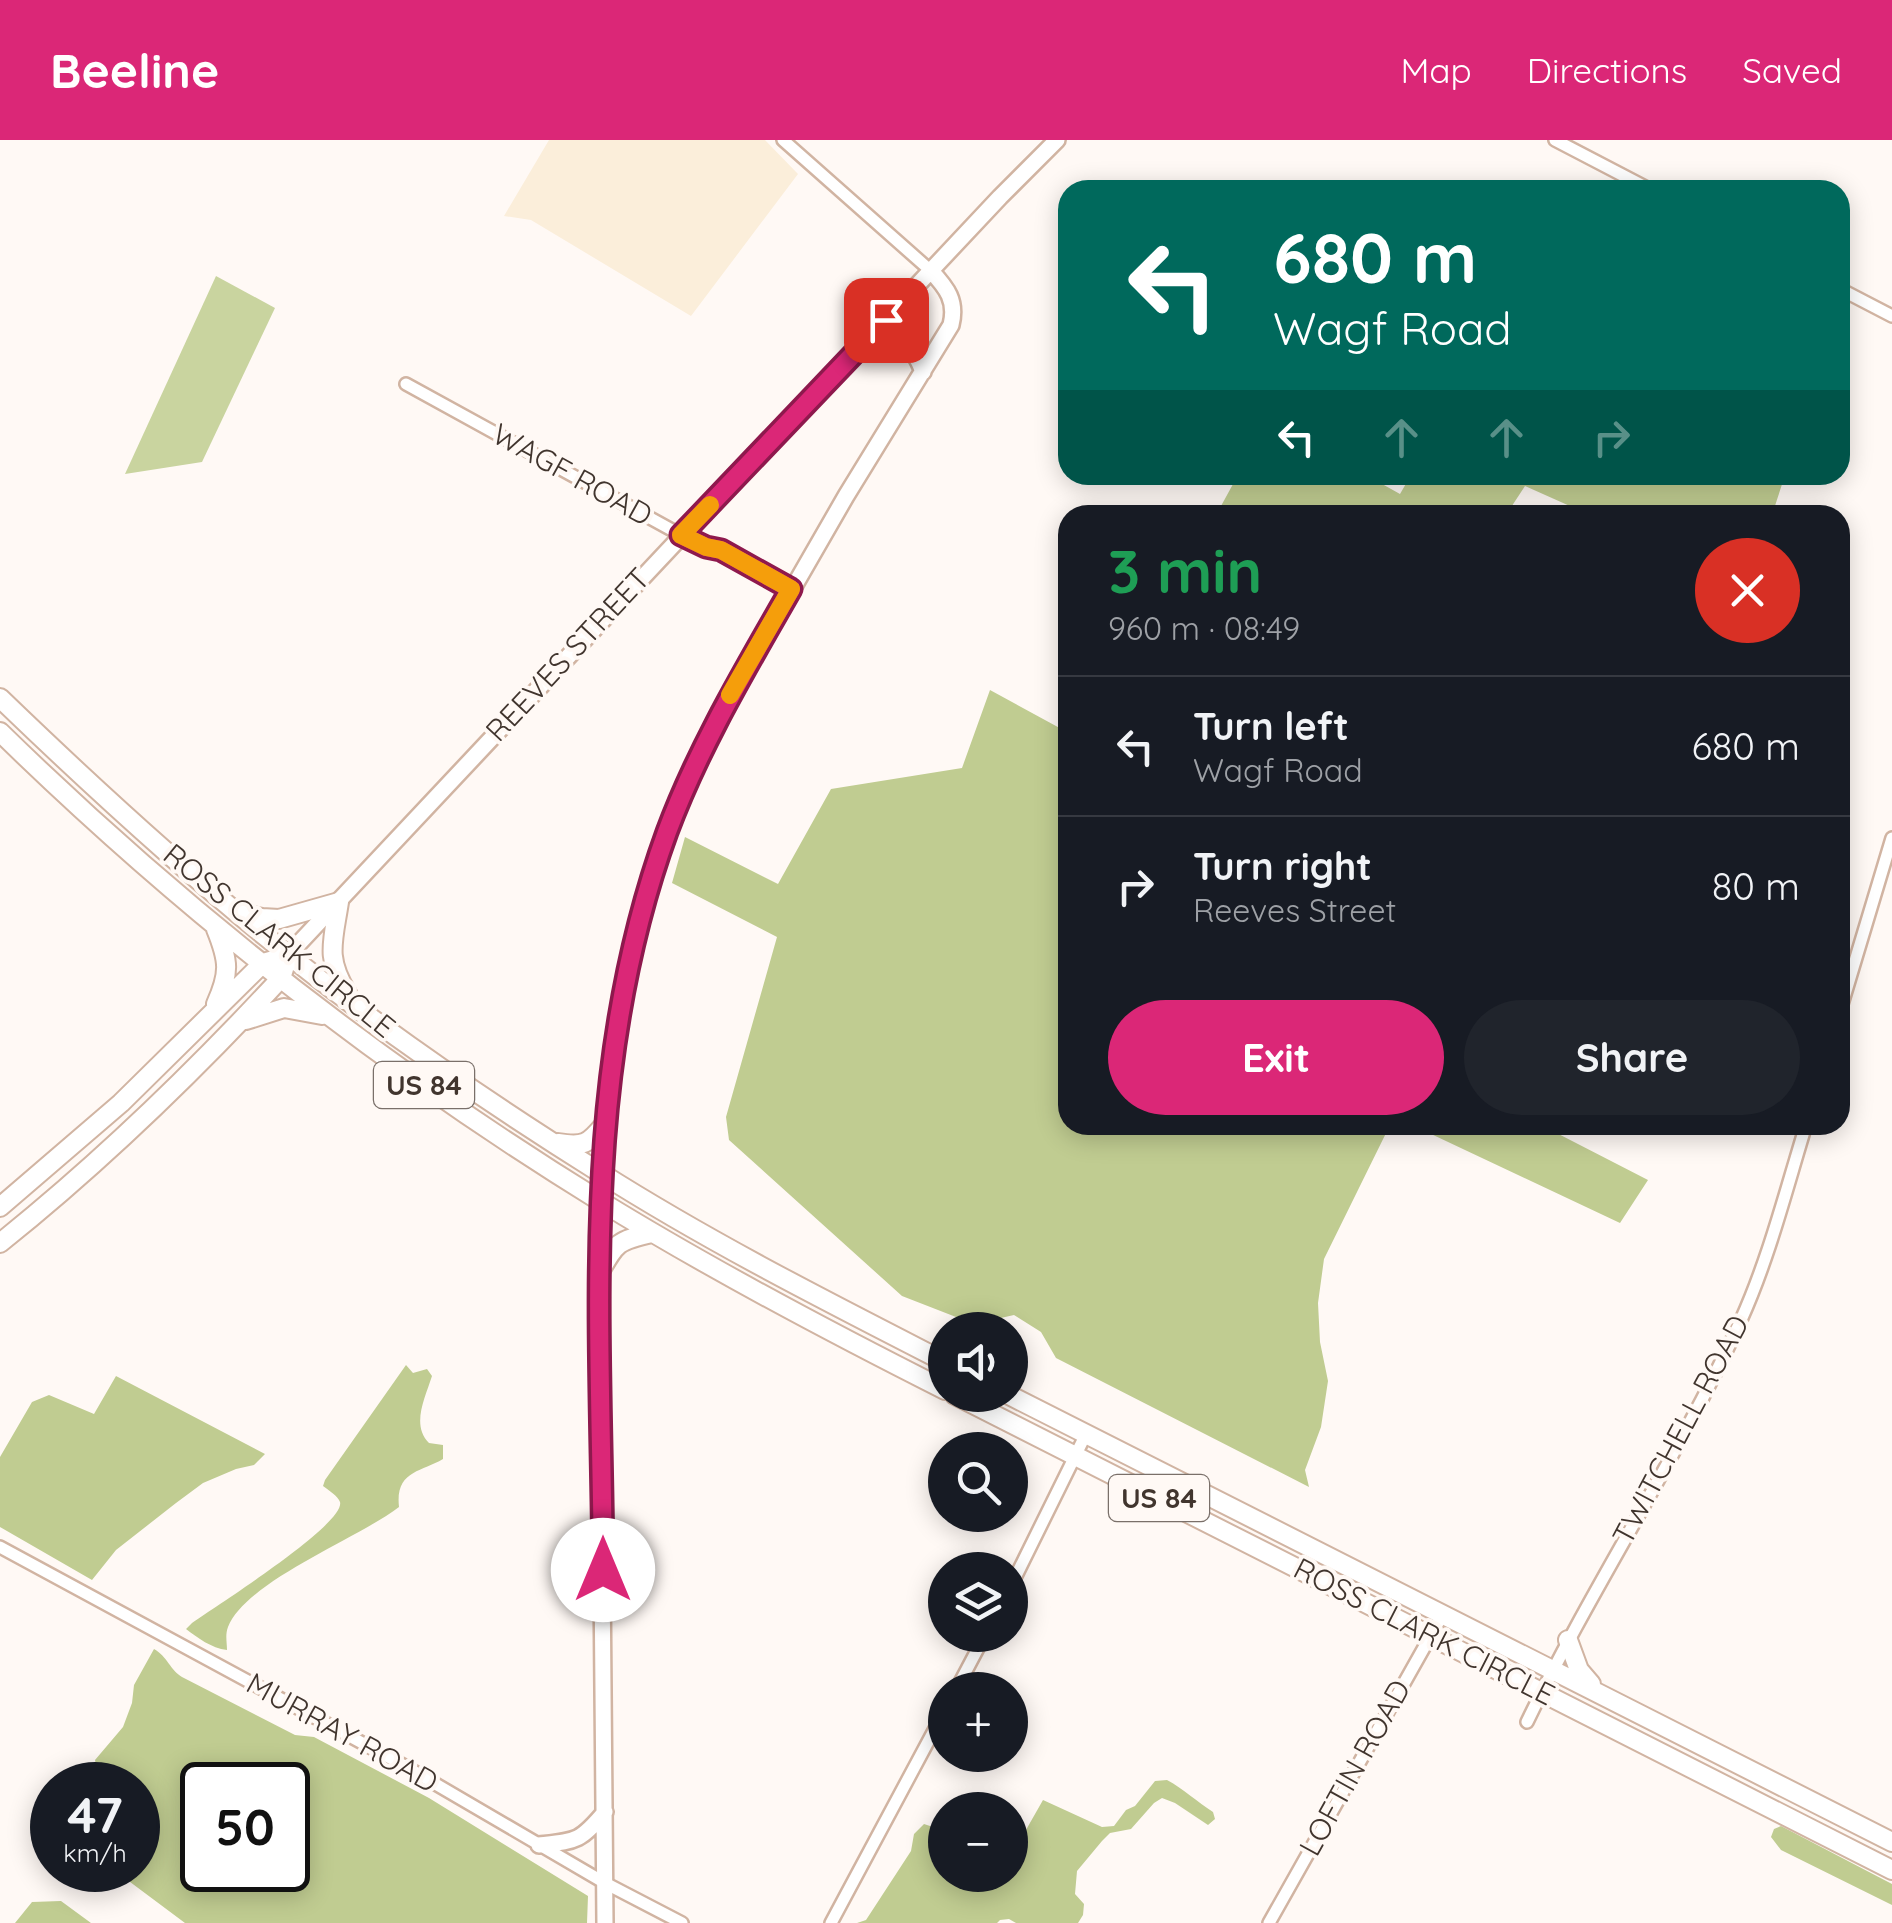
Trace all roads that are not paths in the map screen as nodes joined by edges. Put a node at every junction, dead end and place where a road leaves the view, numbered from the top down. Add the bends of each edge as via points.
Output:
1 (783, 140) edge
2 (1057, 140) edge
3 (1556, 140) edge
4 (1632, 180) edge
5 (931, 271) junction
6 (1850, 294) edge
7 (1892, 316) edge
8 (863, 344) junction
9 (923, 372) junction
10 (406, 384) dead end
11 (681, 535) junction
12 (791, 589) junction
13 (0, 698) edge
14 (0, 732) edge
15 (1892, 838) edge
16 (339, 902) junction
17 (237, 912) junction
18 (214, 924) junction
19 (288, 954) junction
20 (263, 964) junction
21 (1850, 977) edge
22 (281, 978) junction
23 (352, 1002) junction
24 (330, 1017) junction
25 (209, 1019) junction
26 (241, 1022) junction
27 (604, 1124) junction
28 (1803, 1135) edge
29 (553, 1142) junction
30 (602, 1174) junction
31 (600, 1202) junction
32 (0, 1207) edge
33 (652, 1232) junction
34 (0, 1243) edge
35 (598, 1275) junction
36 (928, 1353) edge
37 (928, 1381) edge
38 (1028, 1405) edge
39 (989, 1412) edge
40 (1086, 1434) junction
41 (1074, 1455) junction
42 (1, 1550) edge
43 (1027, 1552) edge
44 (1442, 1614) junction
45 (1431, 1635) junction
46 (1568, 1640) junction
47 (1552, 1669) junction
48 (1541, 1692) junction
49 (1598, 1692) junction
50 (1526, 1722) dead end
51 (928, 1742) edge
52 (605, 1812) junction
53 (1892, 1842) edge
54 (539, 1844) junction
55 (1892, 1870) edge
56 (605, 1882) junction
57 (605, 1923) edge
58 (682, 1923) edge
59 (831, 1923) edge
60 (1268, 1923) edge

1 - 5 street
2 - 5 main road, REEVES STREET
3 - 4 street
5 - 8 main road, REEVES STREET
5 - 9 main road via 946,287 953,318
6 - 7 street
8 - 9 main road via 902,343
8 - 11 main road, REEVES STREET
9 - 12 main road
10 - 11 street, WAGF ROAD
11 - 12 street, WAGF ROAD
11 - 16 main road, REEVES STREET
12 - 27 main road via 712,729 656,864 623,986
13 - 17 highway, ROSS CLARK CIRCLE / US 84
14 - 18 highway, ROSS CLARK CIRCLE / US 84
15 - 21 street
16 - 17 highway via 279,919
16 - 19 main road, REEVES STREET
16 - 23 highway via 332,957
17 - 19 highway, ROSS CLARK CIRCLE / US 84
18 - 20 highway, ROSS CLARK CIRCLE / US 84
18 - 25 highway via 228,968
19 - 20 highway, REEVES STREET
19 - 22 highway, REEVES STREET
19 - 23 highway, ROSS CLARK CIRCLE / US 84
20 - 22 highway, ROSS CLARK CIRCLE / US 84
20 - 25 highway, REEVES STREET
22 - 24 highway, ROSS CLARK CIRCLE / US 84
22 - 26 highway, REEVES STREET
23 - 29 highway, ROSS CLARK CIRCLE / US 84
24 - 26 highway via 284,1008
24 - 31 highway, ROSS CLARK CIRCLE / US 84
25 - 32 highway, REEVES STREET
26 - 34 highway, REEVES STREET
27 - 29 highway via 585,1144
27 - 30 main road
28 - 46 street, TWITCHELL ROAD via 1740,1321
29 - 30 highway, ROSS CLARK CIRCLE / US 84
30 - 31 main road
30 - 36 highway, ROSS CLARK CIRCLE / US 84
31 - 33 highway, ROSS CLARK CIRCLE / US 84
31 - 35 main road
33 - 35 highway via 618,1244
33 - 37 highway, ROSS CLARK CIRCLE / US 84
35 - 52 main road
38 - 40 highway, ROSS CLARK CIRCLE / US 84
39 - 41 highway, ROSS CLARK CIRCLE / US 84
40 - 41 street
40 - 44 highway, ROSS CLARK CIRCLE / US 84
41 - 43 street
41 - 45 highway, ROSS CLARK CIRCLE / US 84
42 - 54 street, MURRAY ROAD
44 - 45 street, LOFTIN ROAD
44 - 47 highway, ROSS CLARK CIRCLE / US 84
45 - 48 highway, ROSS CLARK CIRCLE / US 84
45 - 60 street, LOFTIN ROAD
46 - 47 street, TWITCHELL ROAD
46 - 49 highway via 1579,1670
47 - 48 street, TWITCHELL ROAD
47 - 49 highway, ROSS CLARK CIRCLE / US 84
48 - 50 street, TWITCHELL ROAD
48 - 55 highway, ROSS CLARK CIRCLE / US 84
49 - 53 highway, ROSS CLARK CIRCLE / US 84
51 - 59 street
52 - 54 main road via 580,1838
52 - 56 main road
54 - 56 street, MURRAY ROAD
56 - 57 main road
56 - 58 street, MURRAY ROAD

